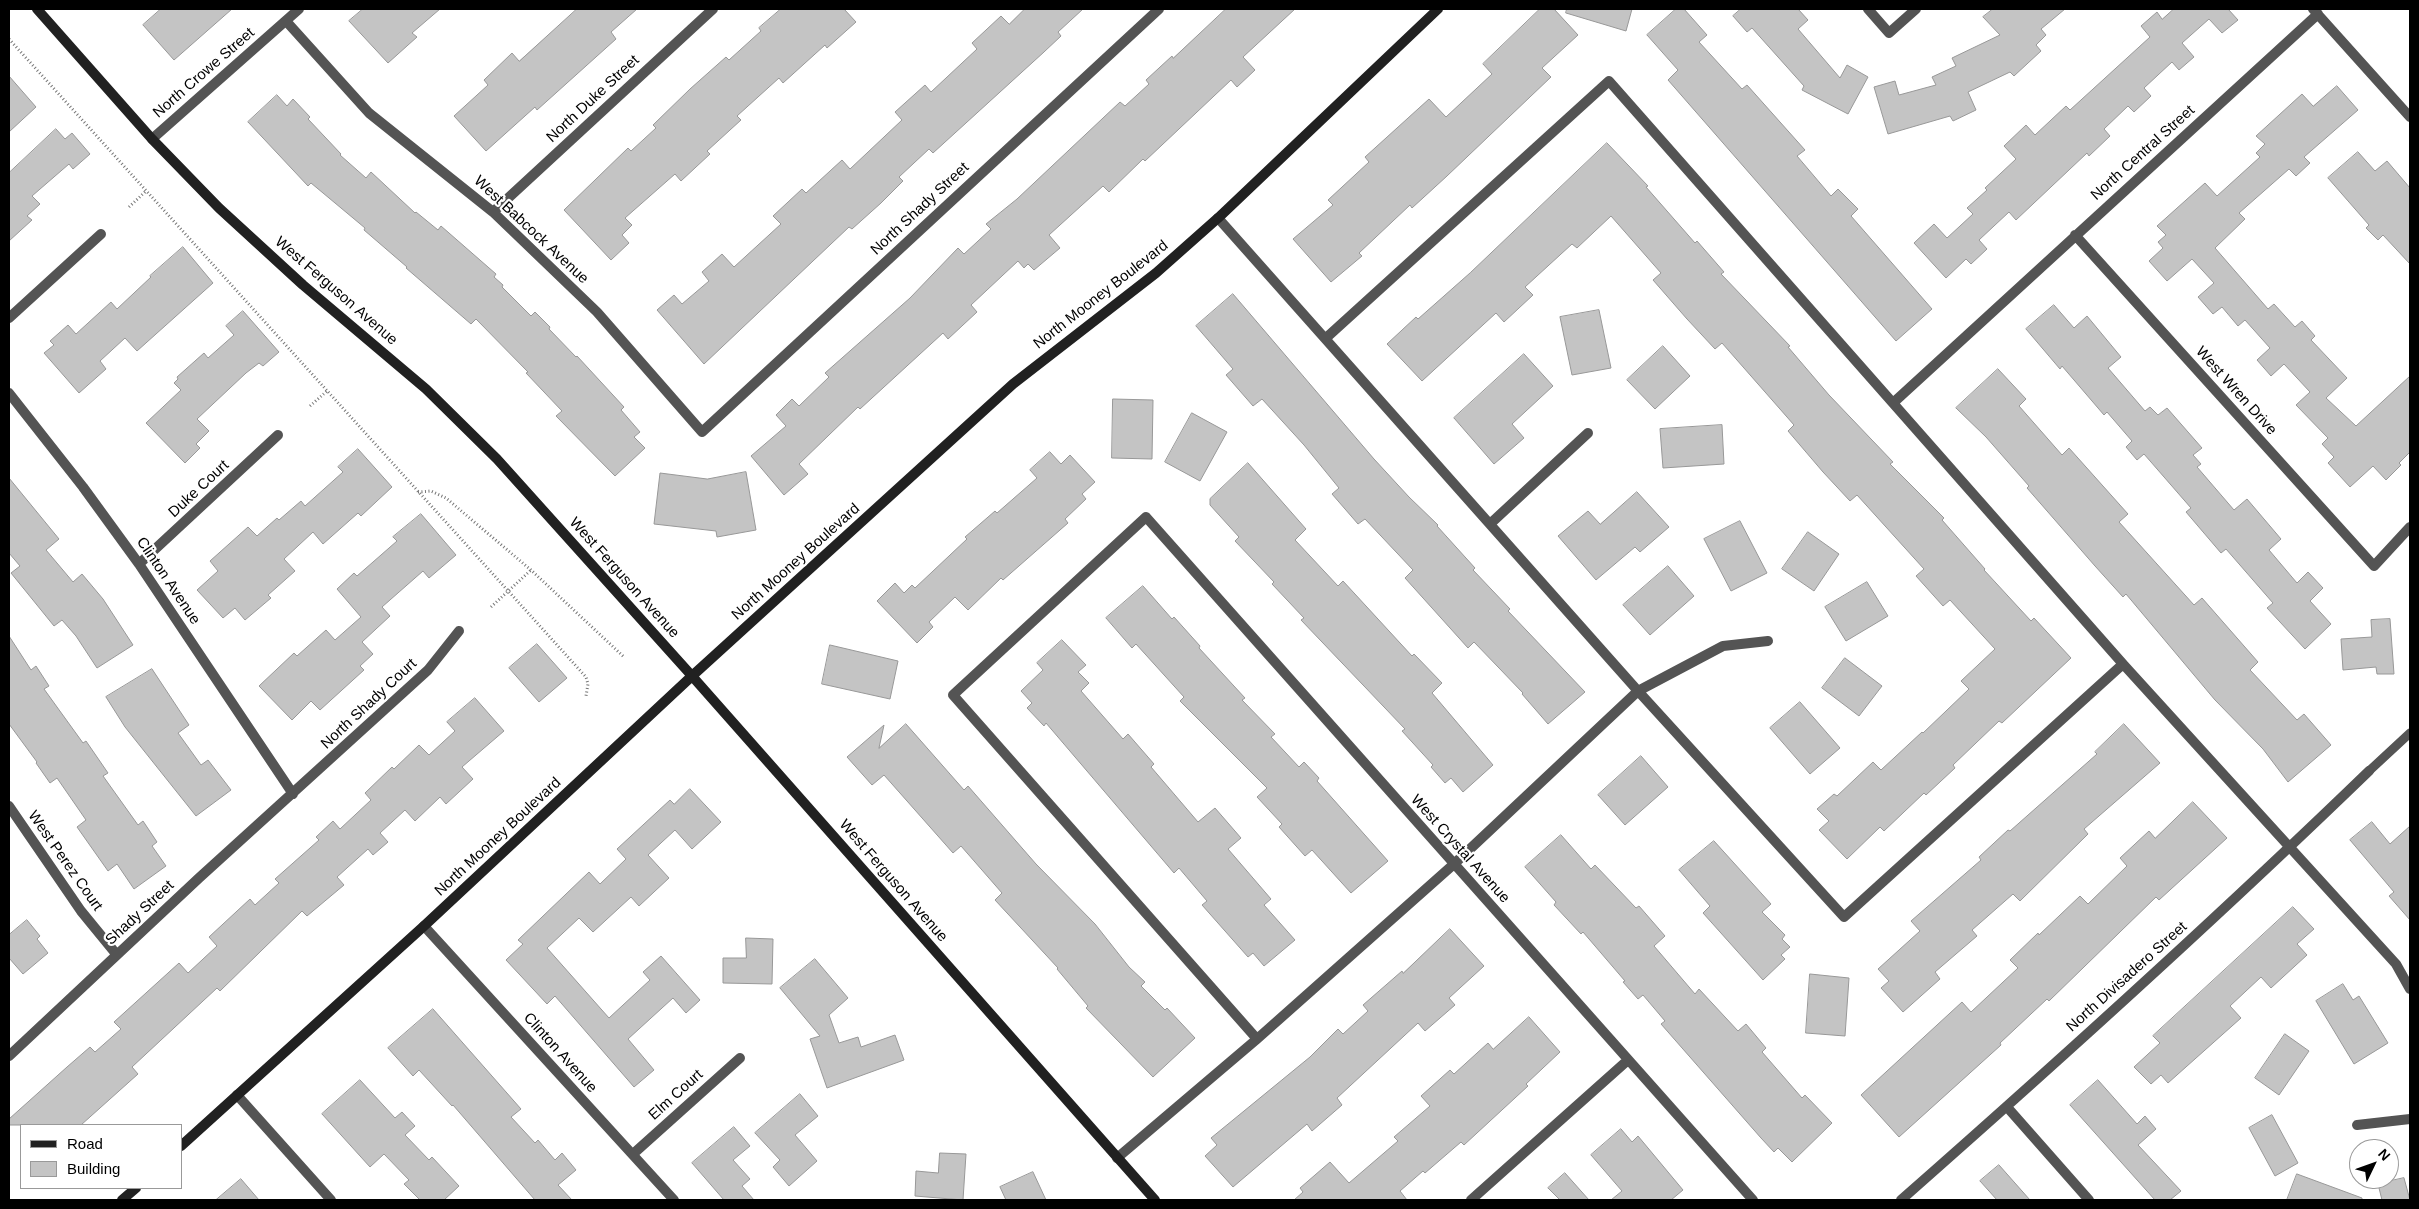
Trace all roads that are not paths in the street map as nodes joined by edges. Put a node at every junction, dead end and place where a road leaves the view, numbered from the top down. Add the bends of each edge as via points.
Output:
1 (37, 9) edge
2 (299, 9) edge
3 (713, 9) edge
4 (1158, 9) edge
5 (1438, 9) edge
6 (1868, 9) edge
7 (1916, 9) edge
8 (2316, 12) edge
9 (286, 21) junction
10 (2410, 117) edge
11 (152, 139) junction
12 (493, 212) junction
13 (1218, 218) junction
14 (101, 234) dead end
15 (2076, 235) junction
16 (9, 318) edge
17 (1326, 338) junction
18 (9, 393) edge
19 (1894, 403) junction
20 (702, 432) joint
21 (1588, 432) dead end
22 (278, 435) dead end
23 (1490, 524) junction
24 (2410, 527) edge
25 (140, 564) junction
26 (460, 631) dead end
27 (1768, 641) dead end
28 (2123, 664) junction
29 (692, 676) junction
30 (1638, 691) junction
31 (2410, 733) edge
32 (2369, 771) joint
33 (293, 794) junction
34 (9, 806) edge
35 (2290, 848) junction
36 (1454, 864) junction
37 (424, 926) junction
38 (117, 955) junction
39 (2410, 989) edge
40 (1256, 1039) junction
41 (9, 1056) edge
42 (740, 1058) dead end
43 (1628, 1060) junction
44 (237, 1095) junction
45 (2007, 1107) junction
46 (2410, 1119) edge
47 (2357, 1126) dead end
48 (182, 1145) edge
49 (632, 1154) junction
50 (1117, 1158) junction
51 (135, 1189) edge
52 (122, 1200) edge
53 (331, 1200) edge
54 (674, 1200) edge
55 (1155, 1200) edge
56 (1471, 1200) edge
57 (1753, 1200) edge
58 (1901, 1200) edge
59 (2089, 1200) edge

1 - 11 street, West Ferguson Avenue
2 - 9 street, North Crowe Street
3 - 12 street, North Duke Street
4 - 20 street, North Shady Street
5 - 13 street, North Mooney Boulevard
6 - 7 street via 1889,33
8 - 10 street
8 - 15 street, North Central Street
9 - 11 street, North Crowe Street
9 - 12 street, West Babcock Avenue via 369,113
11 - 29 street, West Ferguson Avenue via 219,208 426,388 497,459
12 - 20 street, West Babcock Avenue via 598,312
13 - 17 street
13 - 29 street, North Mooney Boulevard via 1156,273 1013,384
14 - 16 street
15 - 19 street, North Central Street
15 - 24 street, West Wren Drive via 2374,566
17 - 19 street via 1609,81
17 - 23 street
18 - 25 street, Clinton Avenue
19 - 28 street
21 - 23 street
22 - 25 street, Duke Court
23 - 30 street
25 - 33 street, Clinton Avenue
26 - 33 street, North Shady Court via 428,670
27 - 30 street via 1723,646
28 - 30 street via 1844,917
28 - 35 street
29 - 37 street, North Mooney Boulevard
29 - 50 street, West Ferguson Avenue
30 - 36 street
31 - 32 lane
32 - 35 street, North Divisadero Street
33 - 38 street, Shady Street
34 - 38 street, West Perez Court via 81,911
35 - 39 street via 2396,964
35 - 45 street, North Divisadero Street
36 - 40 street
36 - 40 street, West Crystal Avenue via 1146,517 952,695
36 - 43 street, West Crystal Avenue
37 - 44 street, North Mooney Boulevard
37 - 49 street, Clinton Avenue
38 - 41 street, Shady Street
40 - 50 street
42 - 49 street, Elm Court
43 - 56 street
43 - 57 street, West Crystal Avenue
44 - 48 street, North Mooney Boulevard
44 - 53 street
45 - 58 street, North Divisadero Street
45 - 59 street
46 - 47 street
49 - 54 street, Clinton Avenue
50 - 55 street, West Ferguson Avenue
51 - 52 street

